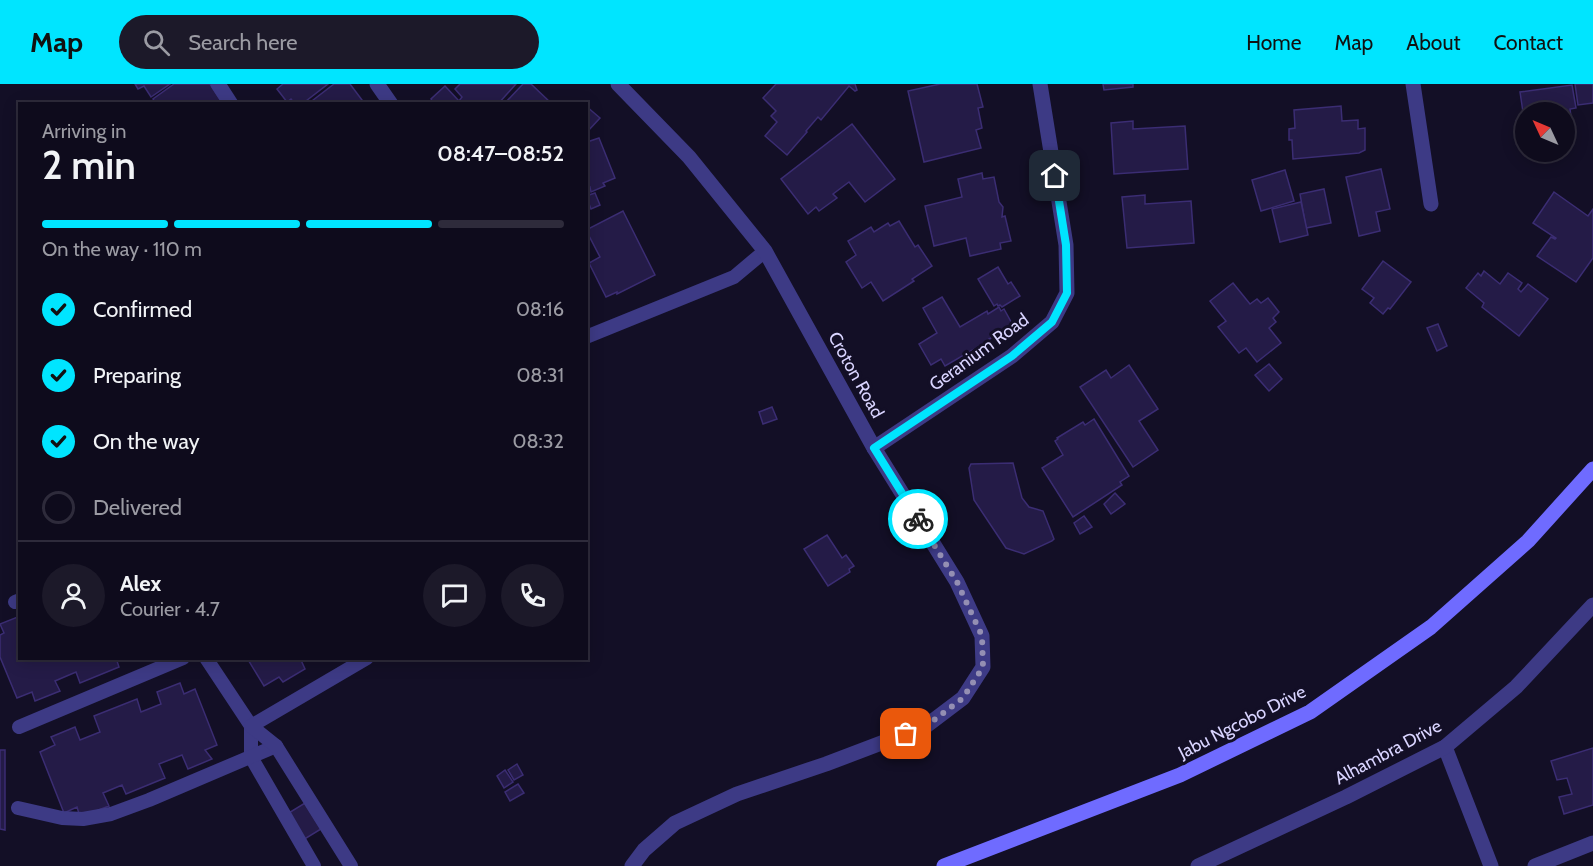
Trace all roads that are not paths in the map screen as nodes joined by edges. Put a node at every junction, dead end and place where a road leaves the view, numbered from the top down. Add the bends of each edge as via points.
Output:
1 (218, 84) edge
2 (377, 84) edge
3 (618, 84) edge
4 (1040, 84) edge
5 (1413, 84) edge
6 (230, 102) edge
7 (390, 102) edge
8 (1431, 204) dead end
9 (765, 251) junction
10 (588, 336) edge
11 (874, 448) junction
12 (1593, 469) edge
13 (1593, 605) edge
14 (178, 660) edge
15 (207, 660) edge
16 (364, 660) edge
17 (251, 726) junction
18 (20, 727) dead end
19 (276, 746) junction
20 (1445, 747) junction
21 (251, 757) junction
22 (18, 808) dead end
23 (1593, 843) edge
24 (314, 866) edge
25 (351, 866) edge
26 (632, 866) edge
27 (944, 866) edge
28 (1198, 866) edge
29 (1491, 866) edge
30 (1535, 866) edge

1 - 6 street
2 - 7 street
3 - 9 street, Croton Road via 689,157
4 - 11 street, Geranium Road via 1066,245 1067,293 1052,322 1012,356
5 - 8 street
9 - 10 lane via 734,277
9 - 11 street, Croton Road
11 - 26 street, Croton Road via 957,582 982,636 983,667 963,698 926,726 737,794 675,824 644,850
12 - 27 main road, Jabu Ngcobo Drive via 1528,541 1431,627 1310,712 1180,775
13 - 20 street, Alhambra Drive via 1516,687
14 - 18 lane
15 - 17 lane
16 - 17 lane
17 - 19 lane
17 - 21 lane
19 - 21 lane
19 - 25 lane
20 - 28 street, Alhambra Drive
20 - 29 street
21 - 22 lane via 111,814 62,818
21 - 24 lane
23 - 30 street

